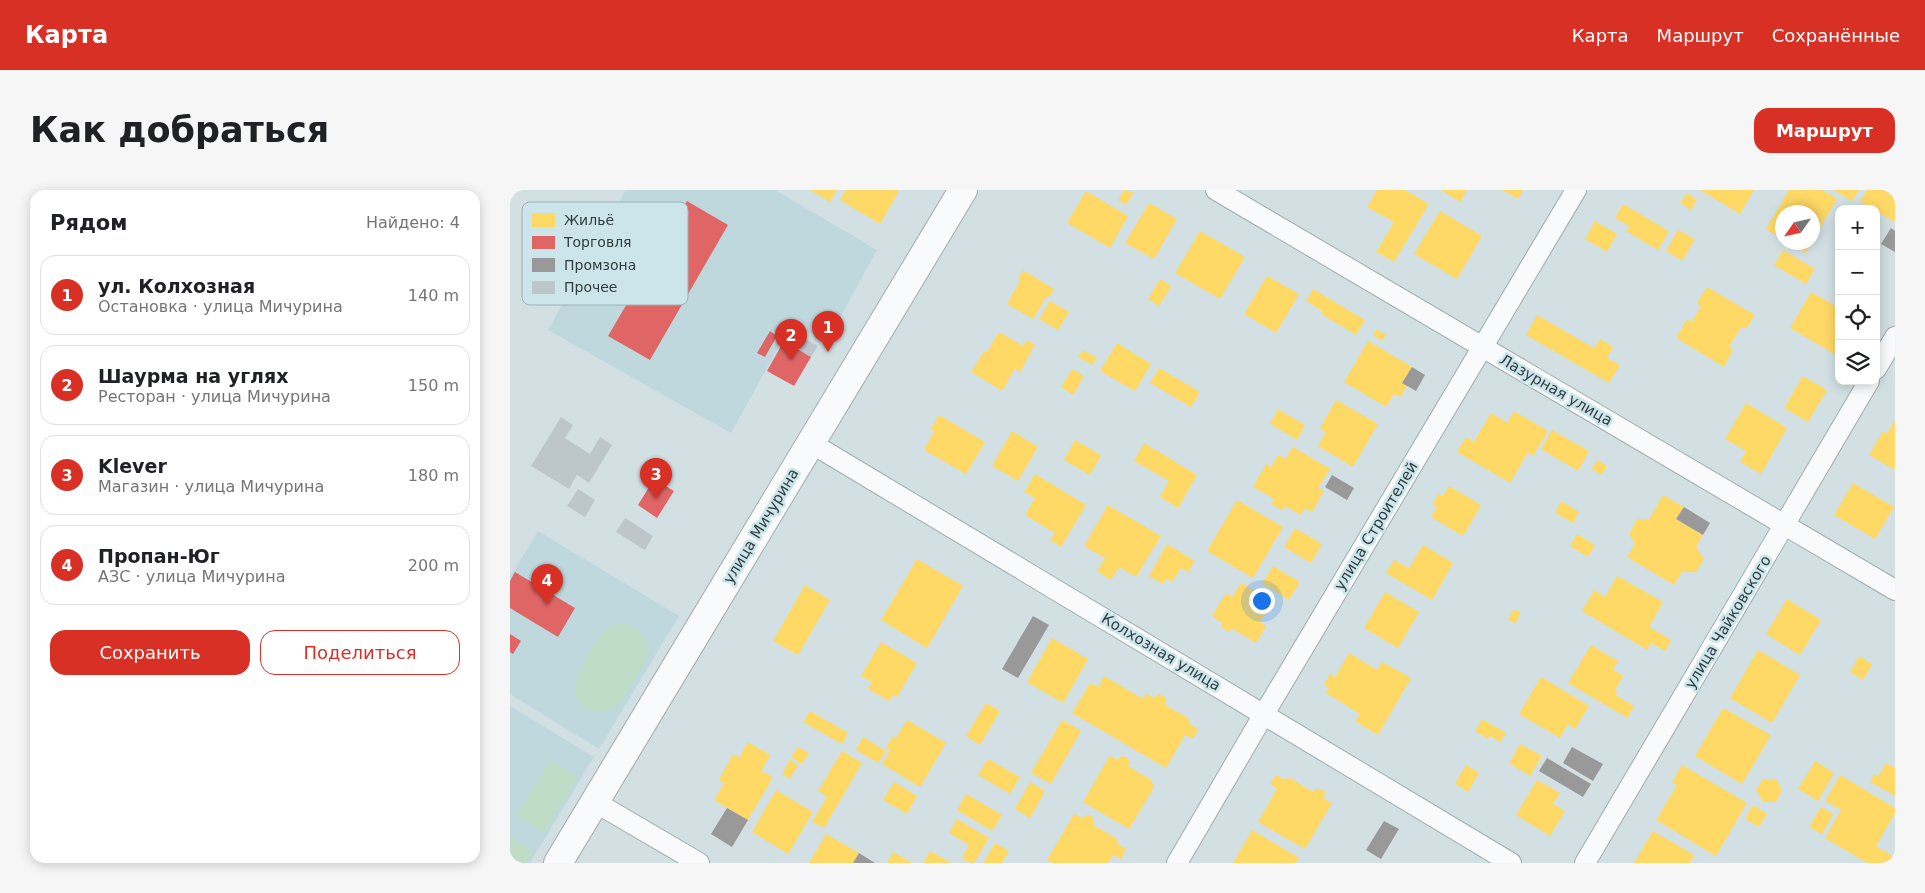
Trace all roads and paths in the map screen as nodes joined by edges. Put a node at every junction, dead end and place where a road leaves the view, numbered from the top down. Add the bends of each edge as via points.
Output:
1 (963, 190) edge
2 (1216, 190) edge
3 (1576, 190) edge
4 (1895, 337) edge
5 (1483, 348) junction
6 (1880, 362) edge
7 (1867, 385) edge
8 (811, 443) junction
9 (1786, 525) junction
10 (1895, 590) edge
11 (1264, 714) junction
12 (595, 802) junction
13 (558, 863) edge
14 (699, 863) edge
15 (1177, 863) edge
16 (1511, 863) edge
17 (1585, 863) edge

1 - 8 street, улица Мичурина
2 - 5 street, Лазурная улица
3 - 5 street, улица Строителей
4 - 6 street
5 - 9 street, Лазурная улица
5 - 11 street, улица Строителей
7 - 9 street, улица Чайковского
8 - 11 street, Колхозная улица
8 - 12 street, улица Мичурина
9 - 10 street, Лазурная улица
9 - 17 street, улица Чайковского
11 - 15 street, улица Строителей
11 - 16 street, Колхозная улица
12 - 13 street, улица Мичурина
12 - 14 street

